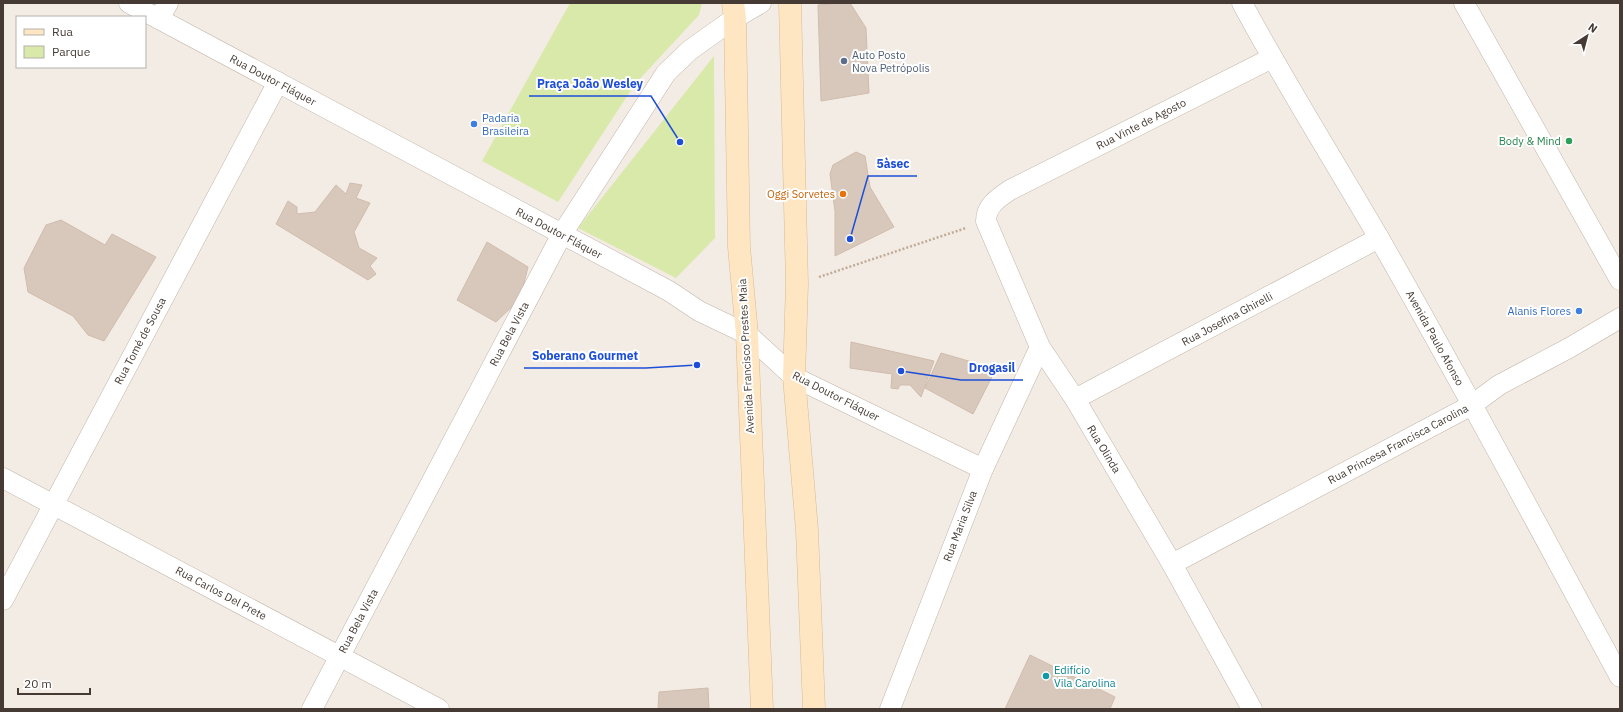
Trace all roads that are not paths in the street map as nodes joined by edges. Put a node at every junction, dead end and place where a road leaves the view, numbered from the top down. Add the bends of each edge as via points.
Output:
1 (130, 3) edge
2 (761, 3) edge
3 (790, 3) edge
4 (1242, 3) edge
5 (1464, 3) edge
6 (164, 11) edge
7 (734, 11) edge
8 (1272, 58) junction
9 (278, 82) junction
10 (1010, 190) joint
11 (562, 234) junction
12 (1379, 238) junction
13 (1620, 280) edge
14 (1620, 318) edge
15 (747, 334) junction
16 (1040, 346) junction
17 (794, 377) junction
18 (1075, 399) junction
19 (1472, 405) junction
20 (982, 468) junction
21 (3, 478) edge
22 (54, 505) junction
23 (1172, 564) junction
24 (3, 600) edge
25 (340, 656) junction
26 (1620, 677) edge
27 (312, 709) edge
28 (439, 709) edge
29 (762, 709) edge
30 (814, 709) edge
31 (890, 709) edge
32 (1252, 709) edge

1 - 6 street, Rua Doutor Fláquer
2 - 7 street, Rua Bela Vista
3 - 17 main road via 797,284
4 - 8 street, Avenida Paulo Afonso
5 - 13 street
6 - 9 street, Rua Doutor Fláquer
7 - 11 street, Rua Bela Vista via 666,73
7 - 15 main road, Avenida Francisco Prestes Maia via 739,246
8 - 10 street, Rua Vinte de Agosto
8 - 12 street, Avenida Paulo Afonso
9 - 11 street, Rua Doutor Fláquer
9 - 22 street, Rua Tomé de Sousa
10 - 16 street, Rua Olinda via 996,200 986,215 986,221
11 - 15 street, Rua Doutor Fláquer via 668,291 699,311
11 - 25 street, Rua Bela Vista
12 - 18 street, Rua Josefina Ghirelli
12 - 19 street, Avenida Paulo Afonso
14 - 19 street, Rua Princesa Francisca Carolina via 1499,385
15 - 17 street, Rua Doutor Fláquer
15 - 29 main road, Avenida Francisco Prestes Maia
16 - 18 street, Rua Olinda
16 - 20 street, Rua Maria Silva
17 - 20 street, Rua Doutor Fláquer
17 - 30 main road via 807,530
18 - 23 street, Rua Olinda
19 - 23 street, Rua Princesa Francisca Carolina
19 - 26 street, Avenida Paulo Afonso
20 - 31 street, Rua Maria Silva
21 - 22 street, Rua Carlos Del Prete
22 - 24 street, Rua Tomé de Sousa
22 - 25 street, Rua Carlos Del Prete
23 - 32 street, Rua Olinda
25 - 27 street, Rua Bela Vista
25 - 28 street, Rua Carlos Del Prete

